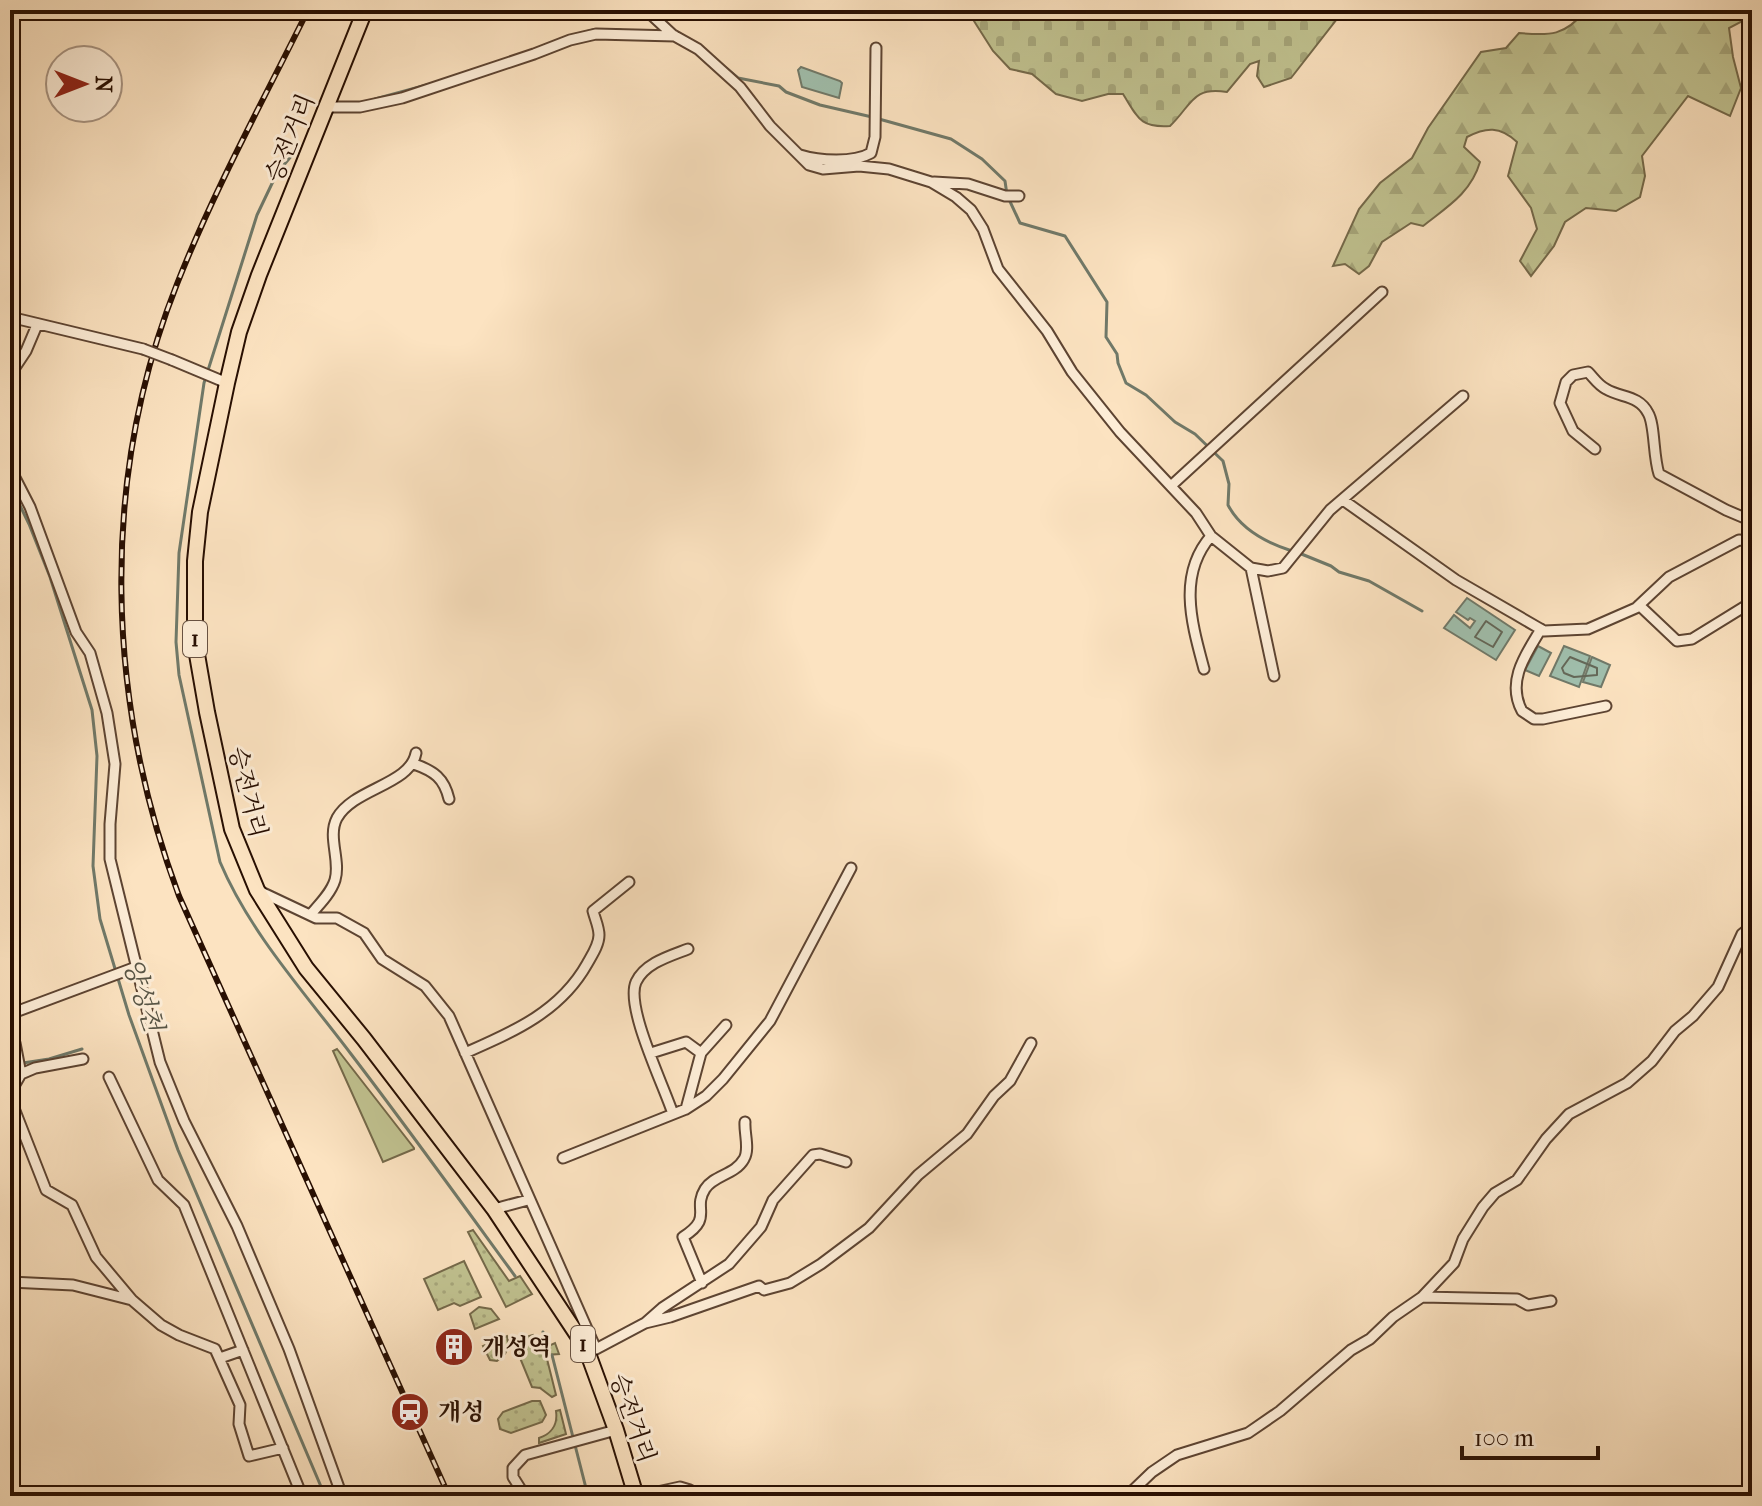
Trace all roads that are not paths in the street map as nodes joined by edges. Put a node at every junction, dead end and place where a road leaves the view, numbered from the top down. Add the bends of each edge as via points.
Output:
1 (365, 10) edge
2 (646, 10) edge
3 (675, 36) junction
4 (876, 48) dead end
5 (326, 107) junction
6 (797, 154) junction
7 (931, 182) junction
8 (1012, 196) dead end
9 (1382, 292) dead end
10 (10, 317) edge
11 (37, 325) junction
12 (10, 375) edge
13 (214, 378) junction
14 (1463, 396) dead end
15 (1595, 449) dead end
16 (10, 468) edge
17 (1172, 485) junction
18 (1343, 500) junction
19 (1752, 521) edge
20 (1211, 536) junction
21 (1752, 541) edge
22 (1251, 568) junction
23 (1752, 602) edge
24 (1639, 605) junction
25 (1541, 629) junction
26 (1204, 669) dead end
27 (1274, 676) dead end
28 (1606, 706) dead end
29 (416, 753) dead end
30 (414, 764) junction
31 (449, 799) dead end
32 (851, 868) dead end
33 (629, 882) dead end
34 (257, 890) junction
35 (310, 915) junction
36 (1752, 926) edge
37 (688, 949) dead end
38 (136, 967) junction
39 (10, 1014) edge
40 (726, 1025) dead end
41 (15, 1043) dead end
42 (1031, 1043) dead end
43 (465, 1053) junction
44 (651, 1053) junction
45 (701, 1053) junction
46 (83, 1059) dead end
47 (20, 1072) junction
48 (109, 1077) dead end
49 (10, 1095) edge
50 (686, 1109) junction
51 (673, 1114) junction
52 (745, 1122) dead end
53 (563, 1158) dead end
54 (846, 1162) dead end
55 (528, 1200) junction
56 (494, 1209) junction
57 (10, 1282) edge
58 (702, 1283) junction
59 (1422, 1297) junction
60 (132, 1300) junction
61 (1551, 1301) dead end
62 (645, 1323) junction
63 (591, 1348) junction
64 (243, 1350) junction
65 (220, 1358) junction
66 (616, 1430) junction
67 (283, 1448) junction
68 (302, 1496) edge
69 (342, 1496) edge
70 (394, 1496) edge
71 (415, 1496) edge
72 (525, 1496) edge
73 (638, 1496) edge
74 (692, 1496) edge
75 (1127, 1496) edge

1 - 5 main road, 승전거리 / 1
2 - 3 street
3 - 5 street via 596,34 402,98
3 - 6 street via 740,87
4 - 6 street via 874,147 865,157
5 - 13 main road, 승전거리 / 1 via 239,332
6 - 7 street via 823,169 889,169
7 - 8 street via 968,184
7 - 17 street via 971,210 998,269 1072,372
9 - 17 street
10 - 11 street
11 - 12 street
11 - 13 street, bridge via 143,349
13 - 34 main road, 승전거리 / 1 via 195,561 195,643 232,829
14 - 18 street
15 - 19 street via 1573,431 1560,403 1566,382 1581,372 1610,391 1631,397 1648,412 1659,474
16 - 38 street via 76,632 90,653 107,713 115,764 110,859
17 - 20 street
18 - 22 street via 1283,568
18 - 25 street via 1456,580
20 - 22 street
20 - 26 street via 1192,566 1189,584
21 - 24 street via 1739,540 1669,577
22 - 27 street
23 - 24 street via 1692,639 1677,641
24 - 25 street via 1588,629
25 - 28 street via 1515,683 1522,711 1543,719
29 - 30 street
30 - 31 street via 441,778
30 - 35 street via 367,792 337,818 335,879
32 - 50 street via 770,1021 723,1079
33 - 43 street via 593,911 597,946 553,1007
34 - 35 street
34 - 56 main road, 승전거리 / 1 via 306,968
35 - 43 street via 337,918 364,933 382,959 425,986 449,1016
36 - 59 street via 1742,934 1718,987 1693,1016 1627,1083 1569,1114 1517,1180 1483,1207 1454,1263
37 - 44 street via 659,961 637,981 634,1004
38 - 39 street
38 - 69 street via 160,1062 289,1349
40 - 45 street
41 - 47 street
42 - 62 street via 1010,1081 967,1134 918,1175 869,1228 821,1264 790,1283 764,1290 759,1286
43 - 55 street
44 - 45 street via 686,1042
44 - 51 street
45 - 50 street
46 - 47 street
47 - 49 street
48 - 64 street via 158,1180 184,1205
49 - 60 street via 46,1190 72,1205 96,1257
50 - 51 street
51 - 53 street
52 - 58 street via 744,1160 704,1189 700,1222 683,1237
54 - 58 street via 813,1155 773,1200 746,1245
55 - 56 street
55 - 63 street
56 - 63 main road, 승전거리 / 1
57 - 60 street via 73,1285
58 - 62 street
59 - 61 street via 1517,1299 1528,1305
59 - 75 street via 1248,1433 1177,1455
60 - 65 street via 161,1325 215,1349
62 - 63 street
63 - 66 main road, 승전거리 / 1
64 - 65 street
64 - 67 street
65 - 67 street via 240,1405 239,1424 249,1456
66 - 72 street via 518,1460 513,1477
66 - 73 main road, 승전거리 / 1
67 - 68 street
70 - 71 street
73 - 74 street via 680,1487

